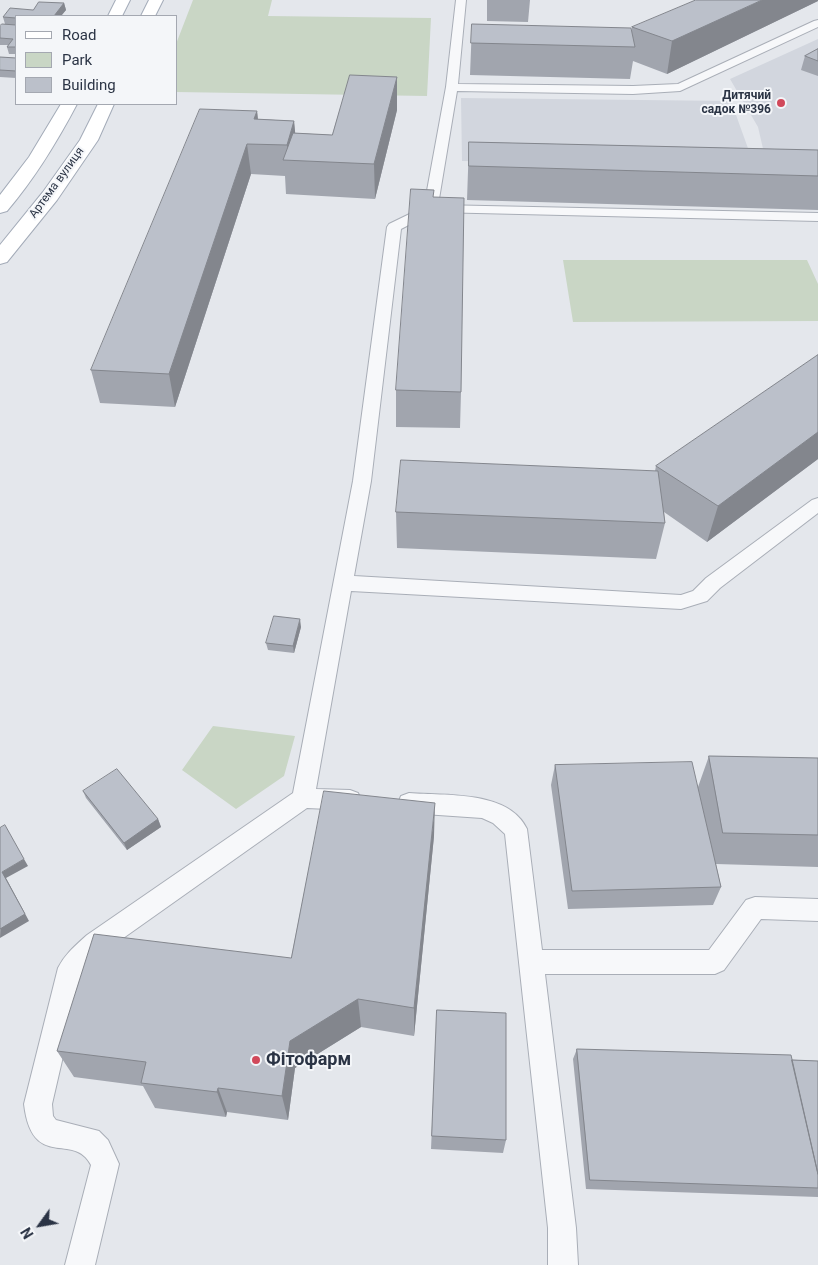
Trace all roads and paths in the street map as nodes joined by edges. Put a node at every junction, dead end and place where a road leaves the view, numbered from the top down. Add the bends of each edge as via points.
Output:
1 (123, 0) edge
2 (156, 0) edge
3 (460, 0) edge
4 (116, 15) edge
5 (148, 15) edge
6 (818, 23) edge
7 (452, 87) junction
8 (68, 105) edge
9 (106, 105) edge
10 (0, 207) edge
11 (430, 209) junction
12 (818, 217) edge
13 (0, 258) edge
14 (818, 504) edge
15 (343, 583) junction
16 (303, 798) junction
17 (818, 910) edge
18 (532, 962) junction
19 (80, 1265) edge
20 (563, 1265) edge

1 - 4 main road
2 - 5 main road
3 - 7 lane
6 - 7 lane via 680,86 632,90
7 - 11 lane
8 - 10 main road via 51,139
9 - 13 main road, Артема вулиця via 89,140 50,196
11 - 12 lane
11 - 15 lane via 394,227 362,482
14 - 15 lane via 700,596 681,602
15 - 16 lane
16 - 18 lane via 484,808 501,816 516,829
16 - 19 lane via 96,944 71,968 38,1104 40,1122 48,1132 89,1141 105,1164
17 - 18 lane via 755,908 715,962
18 - 20 lane via 562,1228

